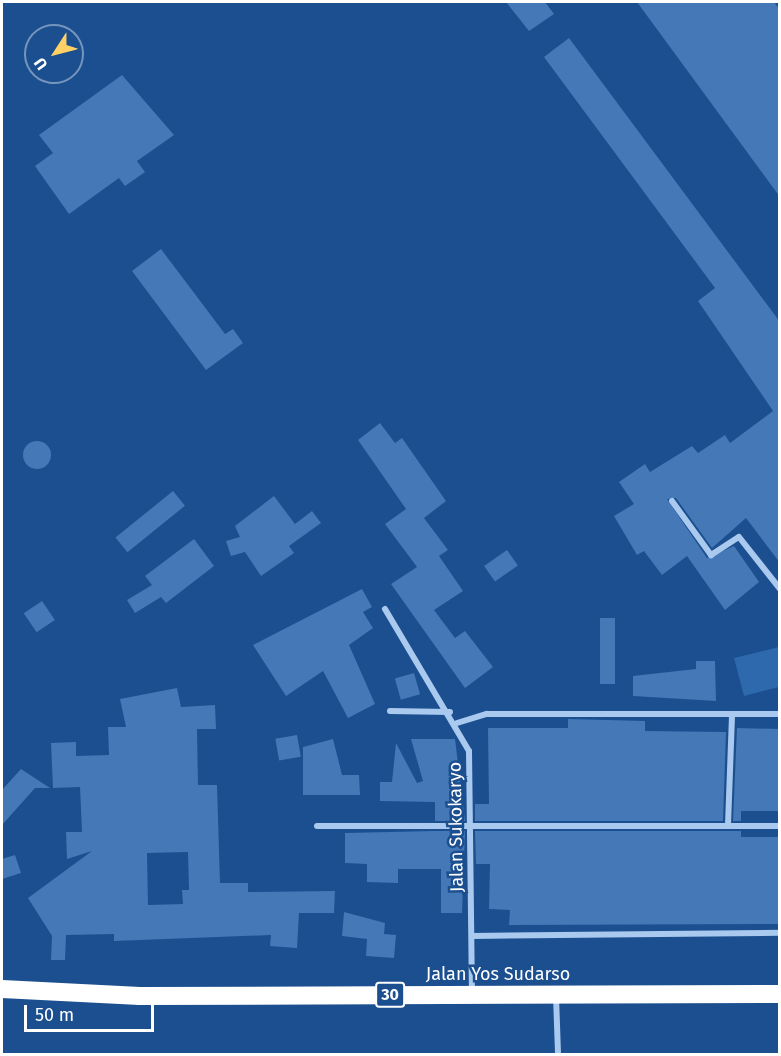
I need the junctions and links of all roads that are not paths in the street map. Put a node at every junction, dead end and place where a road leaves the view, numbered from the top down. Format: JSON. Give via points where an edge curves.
{"nodes":[{"id":1,"x":672,"y":501,"type":"dead end"},
{"id":2,"x":780,"y":589,"type":"edge"},
{"id":3,"x":385,"y":609,"type":"dead end"},
{"id":4,"x":390,"y":711,"type":"dead end"},
{"id":5,"x":450,"y":712,"type":"junction"},
{"id":6,"x":732,"y":714,"type":"junction"},
{"id":7,"x":780,"y":714,"type":"edge"},
{"id":8,"x":457,"y":723,"type":"junction"},
{"id":9,"x":472,"y":825,"type":"junction"},
{"id":10,"x":728,"y":825,"type":"junction"},
{"id":11,"x":317,"y":826,"type":"dead end"},
{"id":12,"x":780,"y":826,"type":"edge"},
{"id":13,"x":780,"y":933,"type":"edge"},
{"id":14,"x":472,"y":936,"type":"junction"},
{"id":15,"x":2,"y":989,"type":"edge"},
{"id":16,"x":780,"y":994,"type":"edge"},
{"id":17,"x":472,"y":995,"type":"junction"},
{"id":18,"x":556,"y":995,"type":"junction"},
{"id":19,"x":558,"y":1054,"type":"edge"}],
"edges":[{"from":1,"to":2,"type":"street","via":[[711,555],[739,537]]},
{"from":3,"to":5,"type":"street","name":"Jalan Sukokaryo"},
{"from":4,"to":5,"type":"street"},
{"from":5,"to":8,"type":"street","name":"Jalan Sukokaryo"},
{"from":6,"to":7,"type":"street"},
{"from":6,"to":8,"type":"street","via":[[487,714]]},
{"from":6,"to":10,"type":"street"},
{"from":8,"to":9,"type":"street","name":"Jalan Sukokaryo","via":[[469,751]]},
{"from":9,"to":10,"type":"street"},
{"from":9,"to":11,"type":"street"},
{"from":9,"to":14,"type":"street","name":"Jalan Sukokaryo"},
{"from":10,"to":12,"type":"street"},
{"from":13,"to":14,"type":"street"},
{"from":14,"to":17,"type":"street","name":"Jalan Sukokaryo"},
{"from":15,"to":17,"type":"highway","name":"Jalan Yos Sudarso","number":"30","via":[[140,996]]},
{"from":16,"to":18,"type":"highway","name":"Jalan Yos Sudarso","number":"30"},
{"from":17,"to":18,"type":"highway","name":"Jalan Yos Sudarso","number":"30"},
{"from":18,"to":19,"type":"street"}]}
